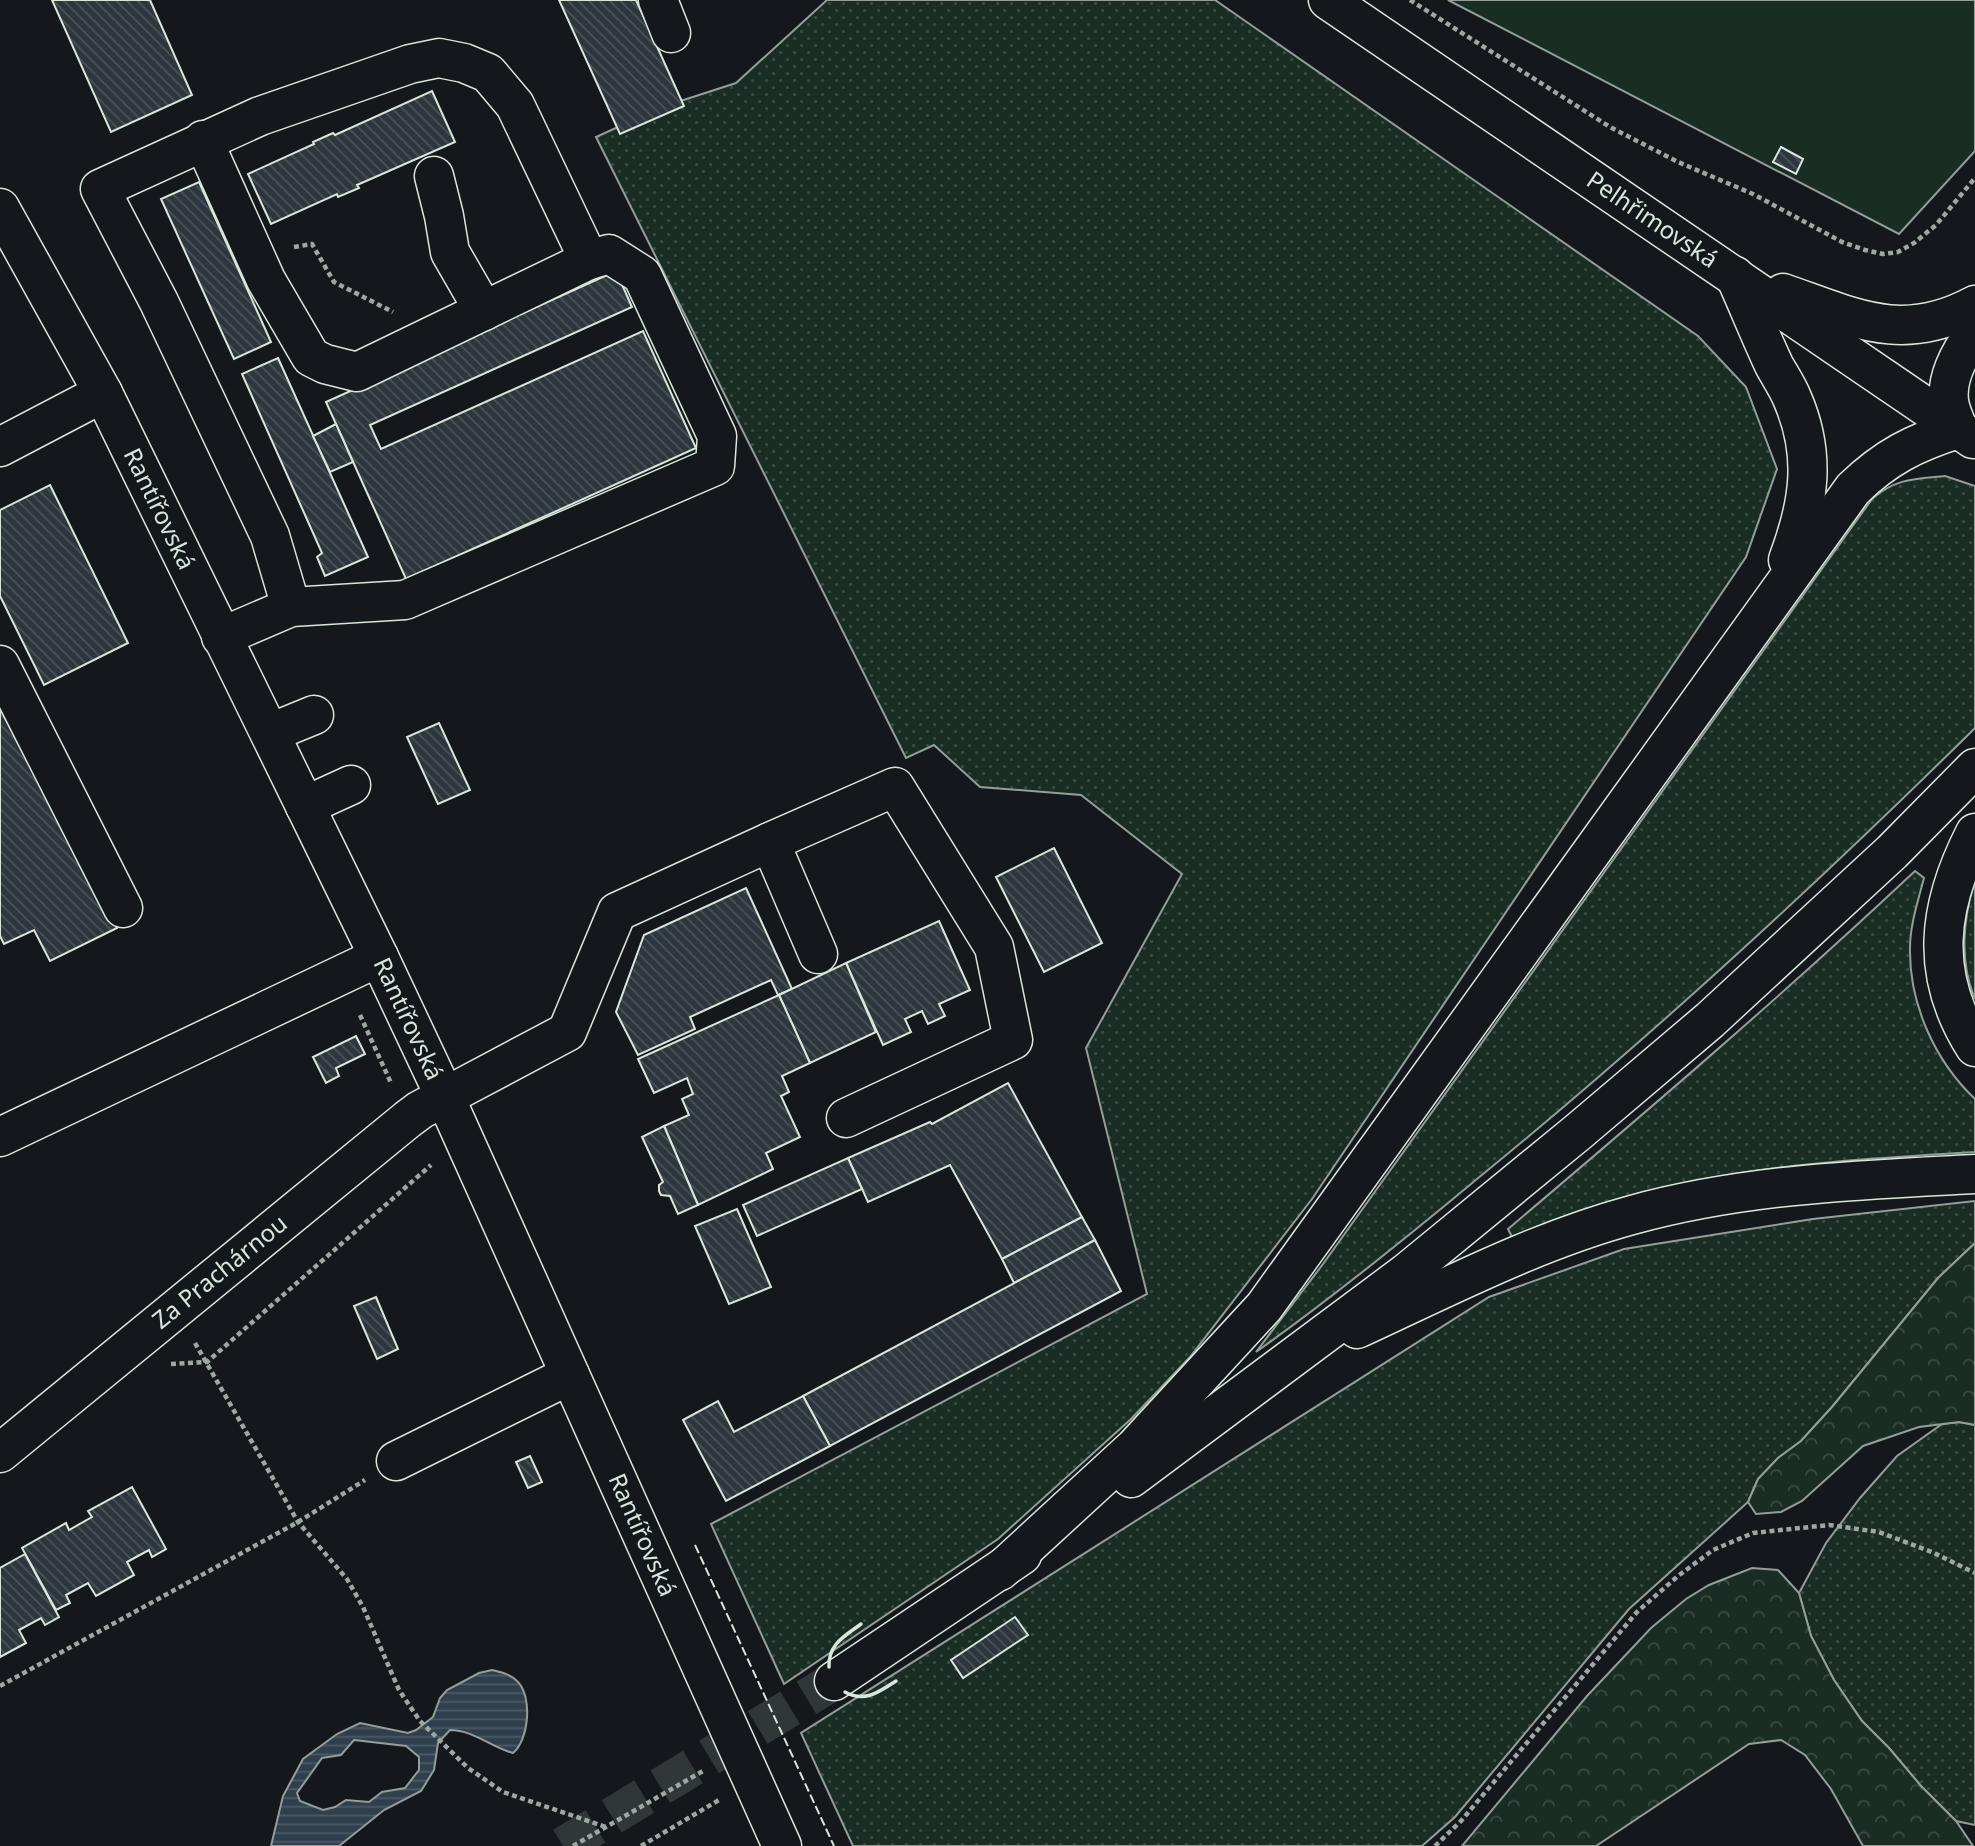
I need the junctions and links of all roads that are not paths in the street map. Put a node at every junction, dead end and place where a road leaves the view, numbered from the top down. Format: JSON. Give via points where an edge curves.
{"nodes":[{"id":1,"x":1328,"y":0,"type":"edge"},
{"id":2,"x":203,"y":140,"type":"junction"},
{"id":3,"x":434,"y":176,"type":"dead end"},
{"id":4,"x":0,"y":208,"type":"edge"},
{"id":5,"x":589,"y":260,"type":"junction"},
{"id":6,"x":1735,"y":276,"type":"junction"},
{"id":7,"x":1975,"y":305,"type":"edge"},
{"id":8,"x":484,"y":311,"type":"junction"},
{"id":9,"x":1975,"y":332,"type":"edge"},
{"id":10,"x":103,"y":393,"type":"junction"},
{"id":11,"x":1966,"y":435,"type":"edge"},
{"id":12,"x":0,"y":447,"type":"edge"},
{"id":13,"x":1773,"y":600,"type":"junction"},
{"id":14,"x":291,"y":607,"type":"junction"},
{"id":15,"x":221,"y":637,"type":"junction"},
{"id":16,"x":0,"y":665,"type":"edge"},
{"id":17,"x":314,"y":715,"type":"dead end"},
{"id":18,"x":270,"y":733,"type":"junction"},
{"id":19,"x":1975,"y":768,"type":"edge"},
{"id":20,"x":351,"y":785,"type":"dead end"},
{"id":21,"x":305,"y":806,"type":"junction"},
{"id":22,"x":1975,"y":833,"type":"edge"},
{"id":23,"x":770,"y":842,"type":"junction"},
{"id":24,"x":123,"y":908,"type":"dead end"},
{"id":25,"x":818,"y":954,"type":"dead end"},
{"id":26,"x":379,"y":957,"type":"junction"},
{"id":27,"x":1975,"y":1047,"type":"edge"},
{"id":28,"x":445,"y":1097,"type":"junction"},
{"id":29,"x":846,"y":1118,"type":"dead end"},
{"id":30,"x":0,"y":1137,"type":"edge"},
{"id":31,"x":1975,"y":1174,"type":"edge"},
{"id":32,"x":1288,"y":1361,"type":"junction"},
{"id":33,"x":570,"y":1375,"type":"junction"},
{"id":34,"x":0,"y":1453,"type":"edge"},
{"id":35,"x":396,"y":1461,"type":"road end"},
{"id":36,"x":1000,"y":1571,"type":"junction"},
{"id":37,"x":834,"y":1681,"type":"tunnel mouth"},
{"id":38,"x":782,"y":1846,"type":"edge"}],
"edges":[{"from":1,"to":6,"type":"main road","name":"Pelhřimovská"},
{"from":2,"to":5,"type":"main road","via":[[410,64],[439,58],[464,63],[488,73],[514,105]]},
{"from":2,"to":8,"type":"main road","via":[[266,280],[311,357],[357,372]]},
{"from":2,"to":14,"type":"main road","via":[[100,189],[270,536]]},
{"from":3,"to":8,"type":"main road","via":[[450,252]]},
{"from":4,"to":10,"type":"main road","name":"Rantířovská"},
{"from":5,"to":8,"type":"main road"},
{"from":5,"to":14,"type":"main road","via":[[609,254],[642,275],[717,436],[715,466],[405,600]]},
{"from":6,"to":7,"type":"main road","via":[[1884,324],[1922,325]]},
{"from":6,"to":11,"type":"main road","name":"Pelhřimovská"},
{"from":6,"to":13,"type":"main road","via":[[1793,399],[1808,462],[1801,525]]},
{"from":9,"to":11,"type":"main road","via":[[1958,359],[1949,400]]},
{"from":10,"to":12,"type":"main road"},
{"from":10,"to":15,"type":"main road","name":"Rantířovská"},
{"from":11,"to":13,"type":"main road","via":[[1922,441],[1874,469],[1841,505]]},
{"from":13,"to":36,"type":"main road","via":[[1264,1307],[1135,1447]]},
{"from":14,"to":15,"type":"main road"},
{"from":15,"to":18,"type":"main road","name":"Rantířovská"},
{"from":16,"to":24,"type":"main road"},
{"from":17,"to":18,"type":"main road"},
{"from":18,"to":21,"type":"main road","name":"Rantířovská"},
{"from":19,"to":32,"type":"main road","via":[[1892,852],[1710,1020],[1406,1273]]},
{"from":20,"to":21,"type":"main road"},
{"from":21,"to":26,"type":"main road","name":"Rantířovská"},
{"from":22,"to":27,"type":"main road","via":[[1952,884],[1942,951],[1952,1006]]},
{"from":23,"to":25,"type":"main road"},
{"from":23,"to":28,"type":"main road","name":"Za Prachárnou","via":[[617,912],[567,1032]]},
{"from":23,"to":29,"type":"main road","name":"Za Prachárnou","via":[[895,787],[994,947],[1013,1040]]},
{"from":26,"to":28,"type":"main road","name":"Rantířovská"},
{"from":26,"to":30,"type":"main road"},
{"from":28,"to":33,"type":"main road","name":"Rantířovská"},
{"from":28,"to":34,"type":"main road","name":"Za Prachárnou","via":[[408,1119]]},
{"from":31,"to":32,"type":"main road","via":[[1794,1184],[1632,1215],[1522,1255]]},
{"from":32,"to":36,"type":"main road"},
{"from":33,"to":35,"type":"main road"},
{"from":33,"to":38,"type":"main road","name":"Rantířovská"},
{"from":36,"to":37,"type":"main road"}]}
